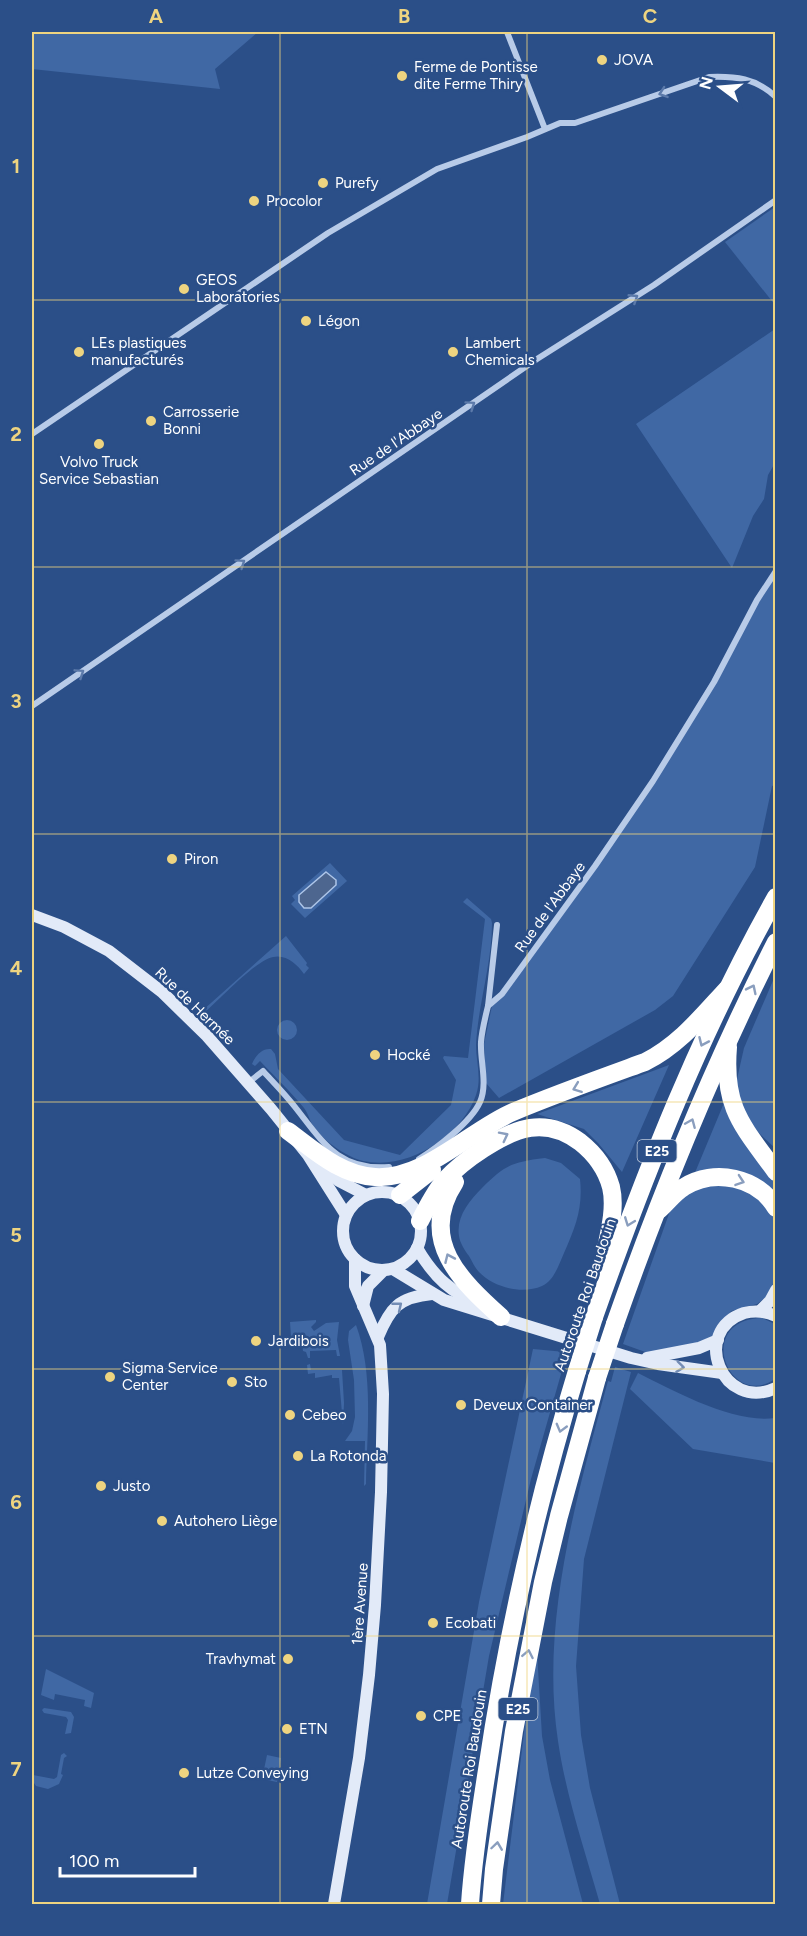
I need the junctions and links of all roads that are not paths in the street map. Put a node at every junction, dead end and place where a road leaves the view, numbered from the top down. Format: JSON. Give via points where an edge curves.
{"nodes":[{"id":1,"x":507,"y":32,"type":"edge"},
{"id":2,"x":776,"y":97,"type":"edge"},
{"id":3,"x":545,"y":129,"type":"junction"},
{"id":4,"x":776,"y":200,"type":"edge"},
{"id":5,"x":32,"y":434,"type":"edge"},
{"id":6,"x":776,"y":571,"type":"edge"},
{"id":7,"x":32,"y":706,"type":"edge"},
{"id":8,"x":776,"y":897,"type":"edge"},
{"id":9,"x":32,"y":915,"type":"edge"},
{"id":10,"x":497,"y":925,"type":"dead end"},
{"id":11,"x":776,"y":942,"type":"edge"},
{"id":12,"x":727,"y":989,"type":"junction"},
{"id":13,"x":488,"y":1006,"type":"junction"},
{"id":14,"x":729,"y":1037,"type":"junction"},
{"id":15,"x":248,"y":1083,"type":"junction"},
{"id":16,"x":288,"y":1131,"type":"junction"},
{"id":17,"x":475,"y":1134,"type":"junction"},
{"id":18,"x":477,"y":1153,"type":"junction"},
{"id":19,"x":768,"y":1153,"type":"edge"},
{"id":20,"x":308,"y":1155,"type":"junction"},
{"id":21,"x":408,"y":1163,"type":"dead end"},
{"id":22,"x":393,"y":1167,"type":"dead end"},
{"id":23,"x":776,"y":1172,"type":"edge"},
{"id":24,"x":366,"y":1195,"type":"junction"},
{"id":25,"x":400,"y":1195,"type":"junction"},
{"id":26,"x":776,"y":1208,"type":"edge"},
{"id":27,"x":346,"y":1215,"type":"junction"},
{"id":28,"x":654,"y":1216,"type":"junction"},
{"id":29,"x":420,"y":1221,"type":"junction"},
{"id":30,"x":417,"y":1248,"type":"junction"},
{"id":31,"x":355,"y":1259,"type":"junction"},
{"id":32,"x":388,"y":1269,"type":"junction"},
{"id":33,"x":776,"y":1290,"type":"edge"},
{"id":34,"x":432,"y":1294,"type":"junction"},
{"id":35,"x":363,"y":1306,"type":"junction"},
{"id":36,"x":760,"y":1311,"type":"junction"},
{"id":37,"x":776,"y":1316,"type":"edge"},
{"id":38,"x":501,"y":1317,"type":"junction"},
{"id":39,"x":594,"y":1317,"type":"junction"},
{"id":40,"x":378,"y":1337,"type":"junction"},
{"id":41,"x":718,"y":1340,"type":"junction"},
{"id":42,"x":638,"y":1359,"type":"junction"},
{"id":43,"x":722,"y":1373,"type":"junction"},
{"id":44,"x":776,"y":1388,"type":"edge"},
{"id":45,"x":334,"y":1905,"type":"edge"},
{"id":46,"x":470,"y":1905,"type":"edge"},
{"id":47,"x":490,"y":1905,"type":"edge"}],
"edges":[{"from":1,"to":3,"type":"street"},
{"from":2,"to":3,"type":"street","one_way":true,"via":[[751,80],[709,77],[575,123]]},
{"from":3,"to":5,"type":"street","via":[[437,169],[338,227]]},
{"from":7,"to":4,"type":"street","name":"Rue de l'Abbaye","one_way":true},
{"from":6,"to":13,"type":"street","name":"Rue de l'Abbaye","via":[[653,781],[502,994]]},
{"from":8,"to":12,"type":"highway","name":"Autoroute Roi Baudouin","number":"E25"},
{"from":9,"to":15,"type":"street","name":"Rue de Hermée","via":[[87,939],[136,971],[207,1036]]},
{"from":10,"to":13,"type":"street","name":"Rue de l'Abbaye"},
{"from":14,"to":11,"type":"highway","number":"E25","one_way":true},
{"from":12,"to":17,"type":"highway","one_way":true,"via":[[661,1054],[511,1113]]},
{"from":12,"to":39,"type":"highway","name":"Autoroute Roi Baudouin","number":"E25","one_way":true,"via":[[674,1108]]},
{"from":13,"to":21,"type":"street","name":"Rue de l'Abbaye","via":[[481,1043],[480,1102],[439,1146]]},
{"from":14,"to":19,"type":"highway","via":[[730,1098],[739,1120]]},
{"from":28,"to":14,"type":"highway","number":"E25","one_way":true},
{"from":15,"to":16,"type":"street","name":"Rue de Hermée"},
{"from":15,"to":22,"type":"street","via":[[263,1071],[331,1150],[354,1164]]},
{"from":16,"to":17,"type":"highway","via":[[329,1161],[354,1174],[375,1177],[406,1174]]},
{"from":16,"to":20,"type":"street","name":"Rue de Hermée"},
{"from":17,"to":25,"type":"highway"},
{"from":18,"to":29,"type":"highway","via":[[443,1183]]},
{"from":38,"to":18,"type":"highway","one_way":true,"via":[[462,1280],[442,1239],[445,1200]]},
{"from":18,"to":39,"type":"highway","one_way":true,"via":[[516,1131],[540,1127],[574,1138],[599,1162],[612,1202]]},
{"from":19,"to":23,"type":"highway"},
{"from":20,"to":24,"type":"street","name":"Rue de Hermée","via":[[339,1181]]},
{"from":20,"to":27,"type":"street","name":"Rue de Hermée"},
{"from":24,"to":25,"type":"street","name":"Rue de Hermée","via":[[383,1191]]},
{"from":24,"to":27,"type":"street"},
{"from":25,"to":29,"type":"street","via":[[413,1206]]},
{"from":28,"to":26,"type":"highway","one_way":true,"via":[[684,1187],[719,1177],[731,1177],[757,1187]]},
{"from":27,"to":31,"type":"street","via":[[344,1240]]},
{"from":47,"to":28,"type":"highway","number":"E25","one_way":true,"bridge":true,"via":[[528,1652],[559,1516],[597,1378]]},
{"from":29,"to":30,"type":"street"},
{"from":30,"to":32,"type":"street","via":[[403,1264]]},
{"from":30,"to":38,"type":"street","via":[[446,1285]]},
{"from":31,"to":32,"type":"street","via":[[373,1269]]},
{"from":31,"to":35,"type":"street","name":"1ère Avenue","via":[[356,1286]]},
{"from":32,"to":34,"type":"street"},
{"from":32,"to":35,"type":"street","via":[[368,1286]]},
{"from":33,"to":36,"type":"street"},
{"from":34,"to":38,"type":"street"},
{"from":40,"to":34,"type":"street","one_way":true,"via":[[396,1305],[414,1296]]},
{"from":35,"to":40,"type":"street","name":"1ère Avenue"},
{"from":36,"to":37,"type":"street"},
{"from":36,"to":41,"type":"street","via":[[730,1321]]},
{"from":38,"to":42,"type":"street"},
{"from":39,"to":46,"type":"highway","name":"Autoroute Roi Baudouin","number":"E25","one_way":true,"bridge":true,"via":[[539,1508],[501,1683]]},
{"from":40,"to":45,"type":"street","name":"1ère Avenue","via":[[382,1437],[374,1617],[359,1758]]},
{"from":41,"to":42,"type":"street","via":[[677,1354]]},
{"from":41,"to":43,"type":"street","via":[[717,1362]]},
{"from":42,"to":43,"type":"street","one_way":true},
{"from":43,"to":44,"type":"street","via":[[732,1385],[746,1391]]}]}
